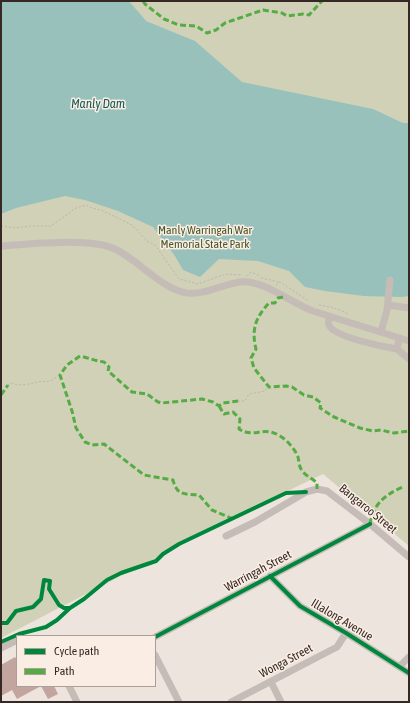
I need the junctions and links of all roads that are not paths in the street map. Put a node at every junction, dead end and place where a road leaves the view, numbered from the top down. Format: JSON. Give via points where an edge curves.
{"nodes":[{"id":1,"x":1,"y":246,"type":"edge"},
{"id":2,"x":390,"y":280,"type":"dead end"},
{"id":3,"x":388,"y":305,"type":"junction"},
{"id":4,"x":409,"y":308,"type":"edge"},
{"id":5,"x":329,"y":316,"type":"junction"},
{"id":6,"x":381,"y":332,"type":"junction"},
{"id":7,"x":399,"y":338,"type":"junction"},
{"id":8,"x":409,"y":341,"type":"edge"},
{"id":9,"x":398,"y":349,"type":"junction"},
{"id":10,"x":409,"y":358,"type":"edge"},
{"id":11,"x":370,"y":524,"type":"junction"},
{"id":12,"x":226,"y":536,"type":"dead end"},
{"id":13,"x":409,"y":557,"type":"edge"},
{"id":14,"x":270,"y":576,"type":"junction"},
{"id":15,"x":346,"y":633,"type":"junction"},
{"id":16,"x":156,"y":636,"type":"edge"},
{"id":17,"x":16,"y":640,"type":"edge"},
{"id":18,"x":1,"y":648,"type":"edge"},
{"id":19,"x":156,"y":657,"type":"edge"},
{"id":20,"x":409,"y":657,"type":"edge"},
{"id":21,"x":400,"y":666,"type":"junction"},
{"id":22,"x":409,"y":673,"type":"edge"},
{"id":23,"x":271,"y":682,"type":"junction"},
{"id":24,"x":69,"y":687,"type":"edge"},
{"id":25,"x":77,"y":702,"type":"edge"},
{"id":26,"x":179,"y":702,"type":"edge"},
{"id":27,"x":231,"y":702,"type":"edge"},
{"id":28,"x":281,"y":702,"type":"edge"}],
"edges":[{"from":1,"to":5,"type":"street","via":[[91,243],[124,253],[171,287],[187,293],[242,281],[270,289],[300,307]]},
{"from":2,"to":3,"type":"street"},
{"from":3,"to":4,"type":"street"},
{"from":3,"to":6,"type":"street"},
{"from":5,"to":6,"type":"street"},
{"from":5,"to":9,"type":"street","via":[[328,324],[336,332],[363,342]]},
{"from":6,"to":7,"type":"street"},
{"from":7,"to":8,"type":"street"},
{"from":7,"to":9,"type":"street"},
{"from":9,"to":10,"type":"street"},
{"from":11,"to":12,"type":"street","name":"Bangaroo Street","via":[[327,490],[317,489],[306,492]]},
{"from":11,"to":13,"type":"street","name":"Bangaroo Street"},
{"from":11,"to":14,"type":"street","name":"Warringah Street"},
{"from":14,"to":15,"type":"street","name":"Illalong Avenue","via":[[300,606]]},
{"from":14,"to":16,"type":"street","name":"Warringah Street"},
{"from":15,"to":21,"type":"street","name":"Illalong Avenue"},
{"from":15,"to":23,"type":"street","name":"Wonga Street","via":[[337,647]]},
{"from":17,"to":18,"type":"street"},
{"from":19,"to":26,"type":"street"},
{"from":20,"to":21,"type":"street"},
{"from":21,"to":22,"type":"street","name":"Illalong Avenue"},
{"from":23,"to":27,"type":"street","name":"Wonga Street"},
{"from":23,"to":28,"type":"street"},
{"from":24,"to":25,"type":"street"}]}
